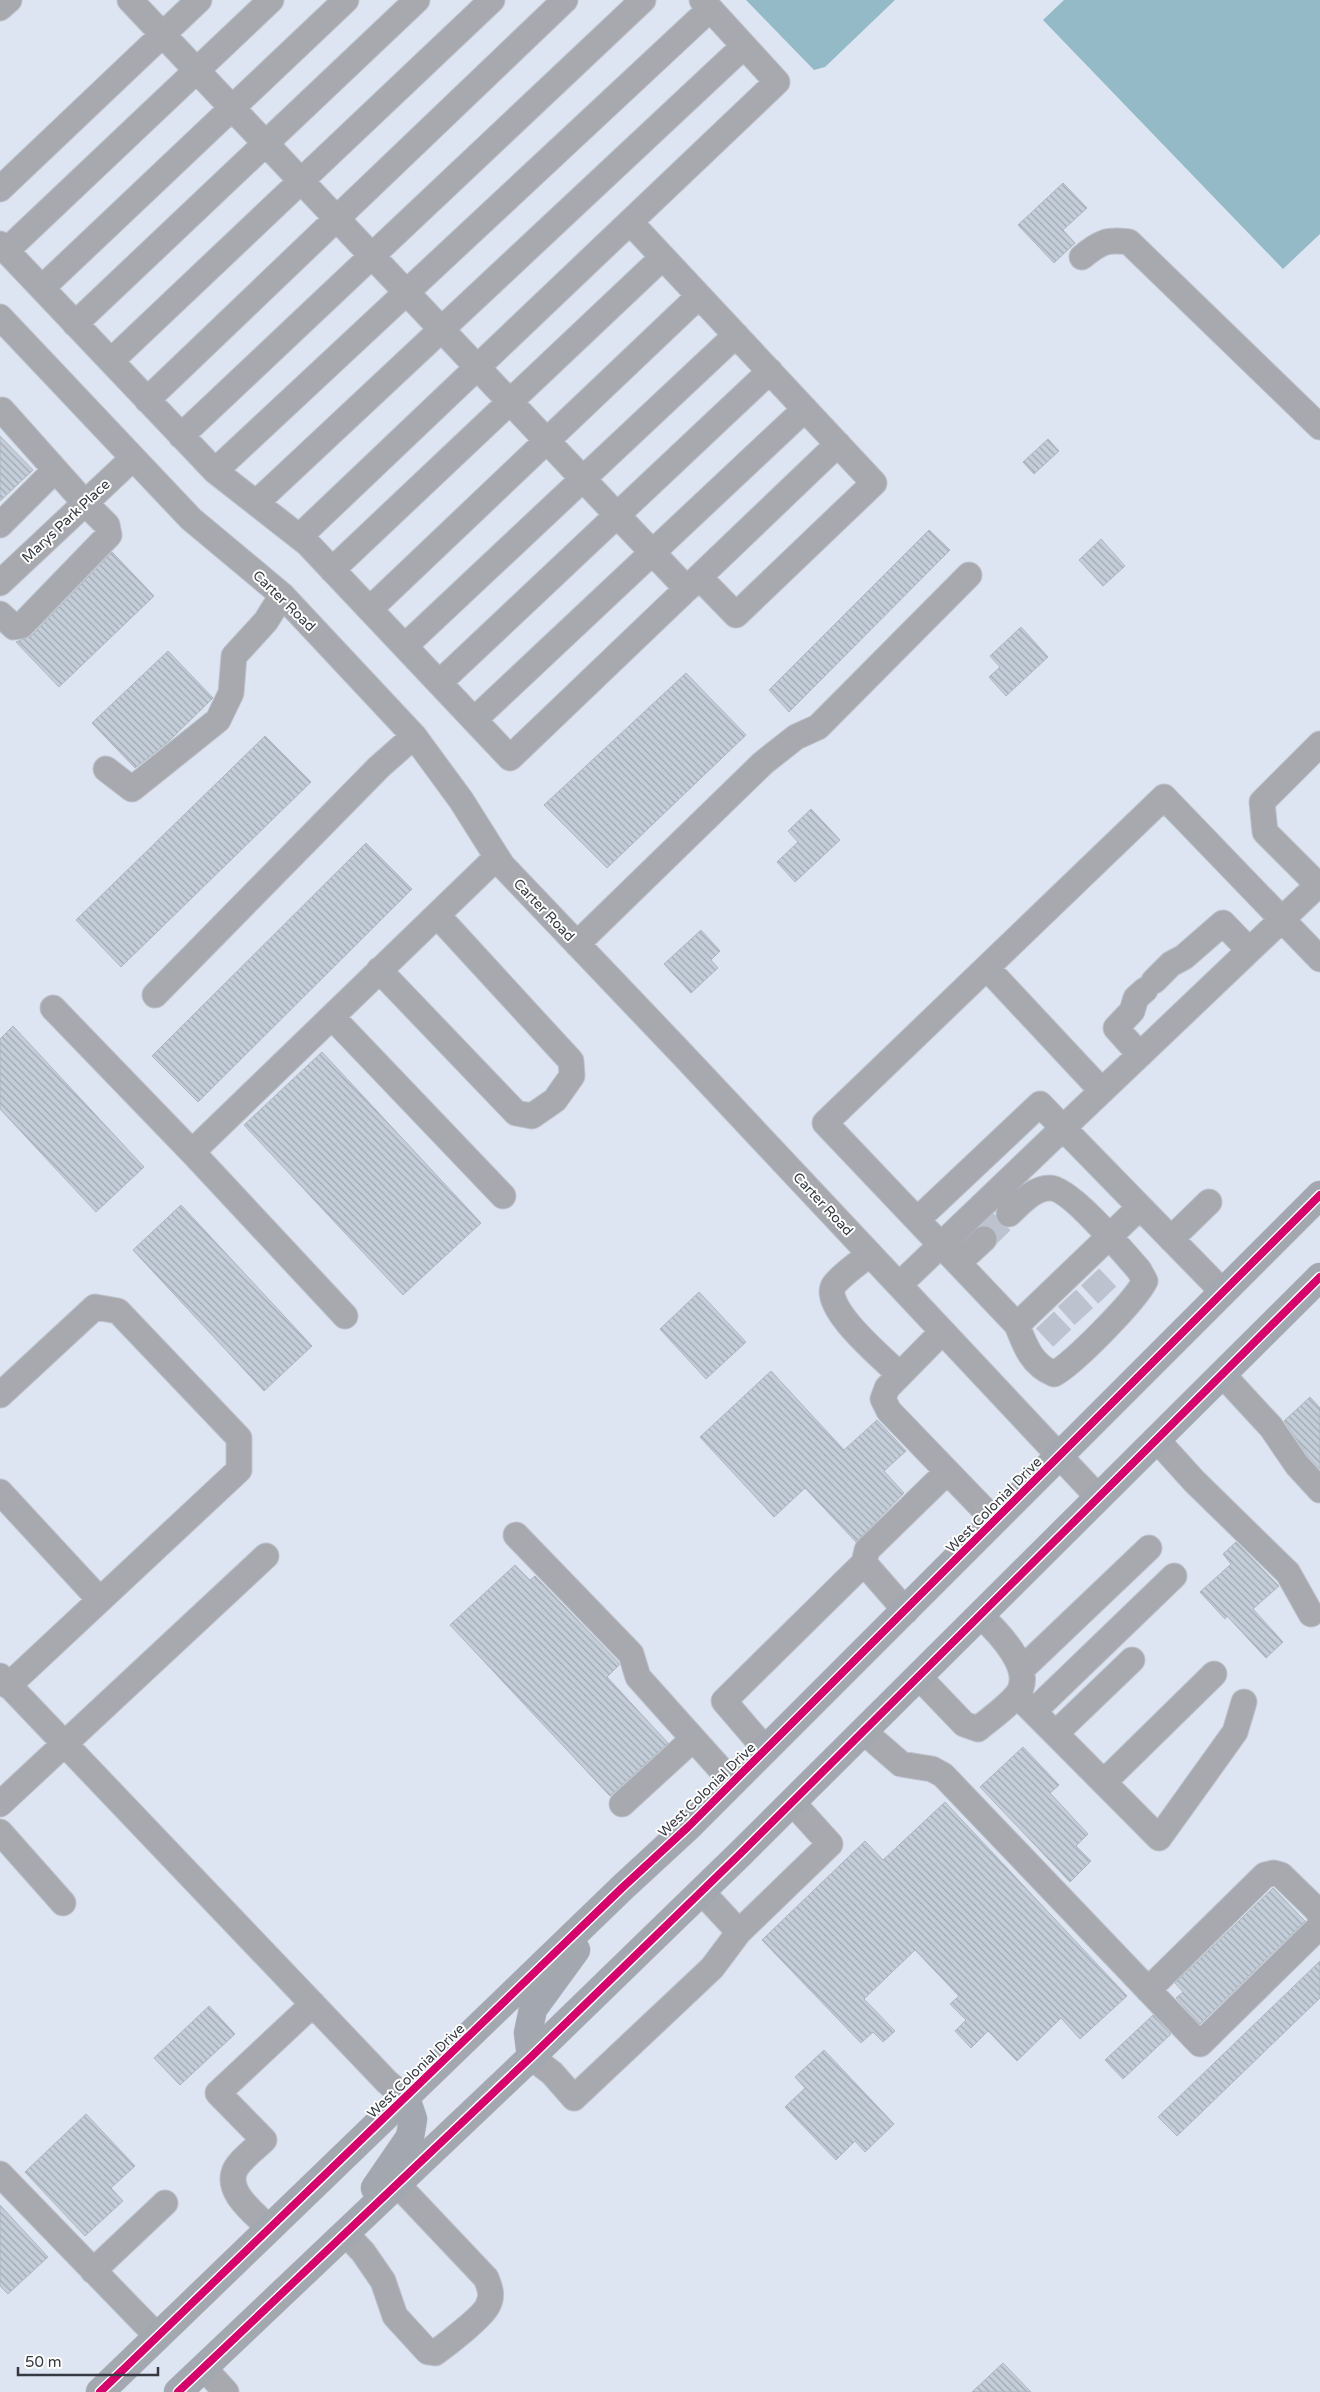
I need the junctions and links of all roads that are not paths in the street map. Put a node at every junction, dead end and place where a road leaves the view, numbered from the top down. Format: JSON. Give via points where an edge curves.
{"nodes":[{"id":1,"x":9,"y":0,"type":"edge"},
{"id":2,"x":130,"y":0,"type":"edge"},
{"id":3,"x":199,"y":0,"type":"edge"},
{"id":4,"x":271,"y":0,"type":"edge"},
{"id":5,"x":346,"y":0,"type":"edge"},
{"id":6,"x":416,"y":0,"type":"edge"},
{"id":7,"x":492,"y":0,"type":"edge"},
{"id":8,"x":565,"y":0,"type":"edge"},
{"id":9,"x":643,"y":0,"type":"edge"},
{"id":10,"x":706,"y":5,"type":"edge"},
{"id":11,"x":0,"y":8,"type":"edge"},
{"id":12,"x":162,"y":35,"type":"junction"},
{"id":13,"x":744,"y":46,"type":"junction"},
{"id":14,"x":196,"y":70,"type":"junction"},
{"id":15,"x":232,"y":108,"type":"junction"},
{"id":16,"x":265,"y":143,"type":"junction"},
{"id":17,"x":301,"y":180,"type":"junction"},
{"id":18,"x":0,"y":189,"type":"edge"},
{"id":19,"x":336,"y":218,"type":"junction"},
{"id":20,"x":630,"y":222,"type":"junction"},
{"id":21,"x":3,"y":247,"type":"edge"},
{"id":22,"x":372,"y":255,"type":"junction"},
{"id":23,"x":663,"y":257,"type":"junction"},
{"id":24,"x":1082,"y":257,"type":"dead end"},
{"id":25,"x":42,"y":288,"type":"junction"},
{"id":26,"x":407,"y":293,"type":"junction"},
{"id":27,"x":699,"y":296,"type":"junction"},
{"id":28,"x":0,"y":317,"type":"edge"},
{"id":29,"x":75,"y":324,"type":"junction"},
{"id":30,"x":442,"y":330,"type":"junction"},
{"id":31,"x":736,"y":335,"type":"junction"},
{"id":32,"x":111,"y":361,"type":"junction"},
{"id":33,"x":477,"y":367,"type":"junction"},
{"id":34,"x":770,"y":371,"type":"junction"},
{"id":35,"x":147,"y":400,"type":"junction"},
{"id":36,"x":510,"y":402,"type":"junction"},
{"id":37,"x":805,"y":409,"type":"junction"},
{"id":38,"x":0,"y":412,"type":"edge"},
{"id":39,"x":1320,"y":427,"type":"edge"},
{"id":40,"x":181,"y":436,"type":"junction"},
{"id":41,"x":547,"y":441,"type":"junction"},
{"id":42,"x":838,"y":444,"type":"junction"},
{"id":43,"x":132,"y":459,"type":"junction"},
{"id":44,"x":55,"y":470,"type":"junction"},
{"id":45,"x":215,"y":472,"type":"junction"},
{"id":46,"x":584,"y":479,"type":"junction"},
{"id":47,"x":85,"y":503,"type":"junction"},
{"id":48,"x":256,"y":503,"type":"junction"},
{"id":49,"x":617,"y":515,"type":"junction"},
{"id":50,"x":0,"y":524,"type":"edge"},
{"id":51,"x":299,"y":537,"type":"junction"},
{"id":52,"x":36,"y":549,"type":"junction"},
{"id":53,"x":652,"y":552,"type":"junction"},
{"id":54,"x":332,"y":570,"type":"junction"},
{"id":55,"x":969,"y":575,"type":"dead end"},
{"id":56,"x":66,"y":579,"type":"junction"},
{"id":57,"x":0,"y":583,"type":"edge"},
{"id":58,"x":693,"y":583,"type":"junction"},
{"id":59,"x":282,"y":595,"type":"junction"},
{"id":60,"x":370,"y":609,"type":"junction"},
{"id":61,"x":0,"y":614,"type":"edge"},
{"id":62,"x":405,"y":646,"type":"junction"},
{"id":63,"x":439,"y":683,"type":"junction"},
{"id":64,"x":474,"y":720,"type":"junction"},
{"id":65,"x":414,"y":736,"type":"junction"},
{"id":66,"x":1320,"y":744,"type":"edge"},
{"id":67,"x":106,"y":769,"type":"dead end"},
{"id":68,"x":497,"y":857,"type":"junction"},
{"id":69,"x":1319,"y":886,"type":"edge"},
{"id":70,"x":437,"y":915,"type":"junction"},
{"id":71,"x":1282,"y":919,"type":"junction"},
{"id":72,"x":578,"y":944,"type":"junction"},
{"id":73,"x":1250,"y":950,"type":"junction"},
{"id":74,"x":1184,"y":957,"type":"junction"},
{"id":75,"x":1320,"y":959,"type":"edge"},
{"id":76,"x":987,"y":968,"type":"junction"},
{"id":77,"x":379,"y":970,"type":"junction"},
{"id":78,"x":155,"y":995,"type":"dead end"},
{"id":79,"x":53,"y":1008,"type":"dead end"},
{"id":80,"x":1132,"y":1011,"type":"junction"},
{"id":81,"x":332,"y":1017,"type":"junction"},
{"id":82,"x":1140,"y":1055,"type":"junction"},
{"id":83,"x":1102,"y":1091,"type":"junction"},
{"id":84,"x":1064,"y":1128,"type":"junction"},
{"id":85,"x":192,"y":1152,"type":"junction"},
{"id":86,"x":1320,"y":1195,"type":"edge"},
{"id":87,"x":503,"y":1196,"type":"dead end"},
{"id":88,"x":1209,"y":1202,"type":"dead end"},
{"id":89,"x":1140,"y":1208,"type":"junction"},
{"id":90,"x":1009,"y":1214,"type":"tunnel mouth"},
{"id":91,"x":917,"y":1220,"type":"junction"},
{"id":92,"x":1109,"y":1237,"type":"junction"},
{"id":93,"x":984,"y":1239,"type":"tunnel mouth"},
{"id":94,"x":1171,"y":1239,"type":"junction"},
{"id":95,"x":941,"y":1245,"type":"junction"},
{"id":96,"x":870,"y":1254,"type":"junction"},
{"id":97,"x":958,"y":1263,"type":"junction"},
{"id":98,"x":1320,"y":1277,"type":"edge"},
{"id":99,"x":899,"y":1285,"type":"junction"},
{"id":100,"x":1223,"y":1292,"type":"junction"},
{"id":101,"x":345,"y":1316,"type":"dead end"},
{"id":102,"x":1032,"y":1318,"type":"junction"},
{"id":103,"x":942,"y":1332,"type":"junction"},
{"id":104,"x":1222,"y":1374,"type":"junction"},
{"id":105,"x":900,"y":1375,"type":"junction"},
{"id":106,"x":0,"y":1394,"type":"edge"},
{"id":107,"x":1156,"y":1439,"type":"junction"},
{"id":108,"x":1060,"y":1457,"type":"junction"},
{"id":109,"x":947,"y":1472,"type":"junction"},
{"id":110,"x":1320,"y":1490,"type":"edge"},
{"id":111,"x":0,"y":1492,"type":"edge"},
{"id":112,"x":1098,"y":1497,"type":"junction"},
{"id":113,"x":994,"y":1521,"type":"junction"},
{"id":114,"x":516,"y":1535,"type":"dead end"},
{"id":115,"x":1149,"y":1548,"type":"dead end"},
{"id":116,"x":266,"y":1556,"type":"dead end"},
{"id":117,"x":864,"y":1563,"type":"junction"},
{"id":118,"x":1174,"y":1576,"type":"dead end"},
{"id":119,"x":100,"y":1600,"type":"junction"},
{"id":120,"x":906,"y":1611,"type":"junction"},
{"id":121,"x":1311,"y":1614,"type":"dead end"},
{"id":122,"x":980,"y":1615,"type":"junction"},
{"id":123,"x":1132,"y":1660,"type":"dead end"},
{"id":124,"x":1021,"y":1670,"type":"junction"},
{"id":125,"x":1214,"y":1674,"type":"dead end"},
{"id":126,"x":918,"y":1676,"type":"junction"},
{"id":127,"x":4,"y":1681,"type":"edge"},
{"id":128,"x":1244,"y":1702,"type":"dead end"},
{"id":129,"x":1026,"y":1703,"type":"junction"},
{"id":130,"x":863,"y":1731,"type":"junction"},
{"id":131,"x":1056,"y":1733,"type":"junction"},
{"id":132,"x":693,"y":1739,"type":"junction"},
{"id":133,"x":64,"y":1744,"type":"junction"},
{"id":134,"x":766,"y":1750,"type":"junction"},
{"id":135,"x":1105,"y":1781,"type":"junction"},
{"id":136,"x":733,"y":1783,"type":"junction"},
{"id":137,"x":792,"y":1802,"type":"junction"},
{"id":138,"x":0,"y":1804,"type":"edge"},
{"id":139,"x":622,"y":1804,"type":"dead end"},
{"id":140,"x":0,"y":1832,"type":"edge"},
{"id":141,"x":623,"y":1887,"type":"junction"},
{"id":142,"x":701,"y":1891,"type":"junction"},
{"id":143,"x":63,"y":1903,"type":"dead end"},
{"id":144,"x":1320,"y":1916,"type":"edge"},
{"id":145,"x":1320,"y":1926,"type":"edge"},
{"id":146,"x":739,"y":1932,"type":"junction"},
{"id":147,"x":1148,"y":1990,"type":"junction"},
{"id":148,"x":313,"y":2004,"type":"junction"},
{"id":149,"x":531,"y":2057,"type":"junction"},
{"id":150,"x":406,"y":2098,"type":"junction"},
{"id":151,"x":0,"y":2174,"type":"edge"},
{"id":152,"x":397,"y":2184,"type":"junction"},
{"id":153,"x":165,"y":2203,"type":"dead end"},
{"id":154,"x":270,"y":2229,"type":"junction"},
{"id":155,"x":345,"y":2233,"type":"junction"},
{"id":156,"x":93,"y":2271,"type":"junction"},
{"id":157,"x":158,"y":2337,"type":"junction"},
{"id":158,"x":204,"y":2368,"type":"junction"},
{"id":159,"x":100,"y":2392,"type":"edge"},
{"id":160,"x":178,"y":2392,"type":"edge"},
{"id":161,"x":226,"y":2392,"type":"edge"}],
"edges":[{"from":1,"to":11,"type":"street"},
{"from":2,"to":12,"type":"street"},
{"from":3,"to":12,"type":"street"},
{"from":4,"to":14,"type":"street"},
{"from":5,"to":15,"type":"street"},
{"from":6,"to":16,"type":"street"},
{"from":7,"to":17,"type":"street"},
{"from":8,"to":19,"type":"street"},
{"from":9,"to":22,"type":"street"},
{"from":10,"to":13,"type":"street"},
{"from":10,"to":26,"type":"street"},
{"from":12,"to":14,"type":"street"},
{"from":12,"to":18,"type":"street"},
{"from":13,"to":20,"type":"street","via":[[777,82]]},
{"from":13,"to":30,"type":"street"},
{"from":14,"to":15,"type":"street"},
{"from":14,"to":21,"type":"street"},
{"from":15,"to":16,"type":"street"},
{"from":15,"to":25,"type":"street"},
{"from":16,"to":17,"type":"street"},
{"from":16,"to":29,"type":"street"},
{"from":17,"to":19,"type":"street"},
{"from":17,"to":32,"type":"street"},
{"from":19,"to":22,"type":"street"},
{"from":19,"to":35,"type":"street"},
{"from":20,"to":23,"type":"street"},
{"from":20,"to":33,"type":"street"},
{"from":21,"to":25,"type":"street"},
{"from":22,"to":26,"type":"street"},
{"from":22,"to":40,"type":"street"},
{"from":23,"to":27,"type":"street"},
{"from":23,"to":36,"type":"street"},
{"from":24,"to":39,"type":"street","via":[[1111,240],[1129,242]]},
{"from":25,"to":29,"type":"street"},
{"from":26,"to":30,"type":"street"},
{"from":26,"to":45,"type":"street"},
{"from":27,"to":31,"type":"street"},
{"from":27,"to":41,"type":"street"},
{"from":28,"to":43,"type":"street","name":"Carter Road"},
{"from":29,"to":32,"type":"street"},
{"from":30,"to":33,"type":"street"},
{"from":30,"to":48,"type":"street"},
{"from":31,"to":34,"type":"street"},
{"from":31,"to":46,"type":"street"},
{"from":32,"to":35,"type":"street"},
{"from":33,"to":36,"type":"street"},
{"from":33,"to":51,"type":"street"},
{"from":34,"to":37,"type":"street"},
{"from":34,"to":49,"type":"street"},
{"from":35,"to":40,"type":"street"},
{"from":36,"to":41,"type":"street"},
{"from":36,"to":54,"type":"street"},
{"from":37,"to":42,"type":"street"},
{"from":37,"to":53,"type":"street"},
{"from":38,"to":44,"type":"street","via":[[2,410]]},
{"from":40,"to":45,"type":"street"},
{"from":41,"to":46,"type":"street"},
{"from":41,"to":60,"type":"street"},
{"from":42,"to":58,"type":"street"},
{"from":42,"to":58,"type":"street","via":[[874,483],[736,615]]},
{"from":43,"to":47,"type":"street","name":"Marys Park Place"},
{"from":43,"to":59,"type":"street","name":"Carter Road","via":[[191,519]]},
{"from":44,"to":47,"type":"street"},
{"from":44,"to":50,"type":"street"},
{"from":45,"to":48,"type":"street"},
{"from":46,"to":49,"type":"street"},
{"from":46,"to":62,"type":"street"},
{"from":47,"to":52,"type":"street","name":"Marys Park Place"},
{"from":47,"to":56,"type":"street","via":[[108,525],[108,535]]},
{"from":48,"to":51,"type":"street"},
{"from":49,"to":53,"type":"street"},
{"from":49,"to":63,"type":"street"},
{"from":51,"to":54,"type":"street"},
{"from":52,"to":56,"type":"street"},
{"from":52,"to":57,"type":"street","name":"Marys Park Place"},
{"from":53,"to":58,"type":"street"},
{"from":53,"to":64,"type":"street"},
{"from":54,"to":60,"type":"street"},
{"from":55,"to":72,"type":"street","via":[[818,727],[796,737],[763,762]]},
{"from":56,"to":61,"type":"street","via":[[21,626],[14,627]]},
{"from":58,"to":64,"type":"street","via":[[510,758]]},
{"from":59,"to":65,"type":"street","name":"Carter Road"},
{"from":59,"to":67,"type":"street","via":[[266,621],[234,656],[232,693],[218,720],[132,790]]},
{"from":60,"to":62,"type":"street"},
{"from":62,"to":63,"type":"street"},
{"from":63,"to":64,"type":"street"},
{"from":65,"to":68,"type":"street","name":"Carter Road","via":[[461,800]]},
{"from":65,"to":78,"type":"street","via":[[379,767]]},
{"from":66,"to":69,"type":"street","via":[[1262,802],[1265,832]]},
{"from":68,"to":70,"type":"street"},
{"from":68,"to":72,"type":"street","name":"Carter Road"},
{"from":69,"to":71,"type":"street"},
{"from":70,"to":77,"type":"street"},
{"from":70,"to":77,"type":"street","via":[[571,1061],[572,1076],[555,1100],[532,1116],[516,1113]]},
{"from":71,"to":73,"type":"street"},
{"from":71,"to":75,"type":"street"},
{"from":71,"to":76,"type":"street","via":[[1164,797]]},
{"from":72,"to":96,"type":"street","name":"Carter Road"},
{"from":73,"to":74,"type":"street","via":[[1222,924]]},
{"from":73,"to":82,"type":"street"},
{"from":74,"to":80,"type":"street","via":[[1171,964],[1136,998]]},
{"from":74,"to":80,"type":"street","via":[[1183,973],[1146,1009]]},
{"from":76,"to":83,"type":"street"},
{"from":76,"to":91,"type":"street","via":[[825,1123]]},
{"from":77,"to":81,"type":"street"},
{"from":79,"to":85,"type":"street"},
{"from":80,"to":82,"type":"street","via":[[1116,1028]]},
{"from":81,"to":85,"type":"street"},
{"from":81,"to":87,"type":"street"},
{"from":82,"to":83,"type":"street"},
{"from":83,"to":84,"type":"street"},
{"from":84,"to":89,"type":"street"},
{"from":84,"to":91,"type":"street","via":[[1040,1104]]},
{"from":84,"to":95,"type":"street"},
{"from":85,"to":101,"type":"street"},
{"from":86,"to":100,"type":"highway","name":"West Colonial Drive"},
{"from":88,"to":94,"type":"street"},
{"from":89,"to":92,"type":"street"},
{"from":89,"to":94,"type":"street"},
{"from":90,"to":92,"type":"street","via":[[1038,1190],[1060,1190]]},
{"from":91,"to":95,"type":"street"},
{"from":92,"to":102,"type":"street","via":[[1084,1272]]},
{"from":92,"to":102,"type":"street","via":[[1139,1270],[1145,1282],[1140,1293],[1116,1304],[1071,1348],[1065,1368],[1054,1374],[1045,1370],[1026,1348]]},
{"from":93,"to":97,"type":"street"},
{"from":94,"to":100,"type":"street"},
{"from":95,"to":97,"type":"street"},
{"from":95,"to":99,"type":"street"},
{"from":96,"to":99,"type":"street","name":"Carter Road"},
{"from":96,"to":105,"type":"street","via":[[834,1285],[832,1296],[836,1309]]},
{"from":97,"to":102,"type":"street"},
{"from":98,"to":104,"type":"highway"},
{"from":99,"to":103,"type":"street","name":"Carter Road"},
{"from":100,"to":108,"type":"highway","name":"West Colonial Drive"},
{"from":103,"to":105,"type":"street"},
{"from":103,"to":108,"type":"street","name":"Carter Road"},
{"from":104,"to":107,"type":"highway"},
{"from":104,"to":110,"type":"street","via":[[1271,1427],[1297,1465]]},
{"from":105,"to":109,"type":"street","via":[[887,1388],[883,1398],[886,1405]]},
{"from":106,"to":119,"type":"street","via":[[95,1307],[118,1310],[239,1438],[239,1470]]},
{"from":107,"to":112,"type":"highway"},
{"from":107,"to":121,"type":"street","via":[[1288,1573]]},
{"from":108,"to":112,"type":"street","name":"Carter Road"},
{"from":108,"to":113,"type":"highway","name":"West Colonial Drive"},
{"from":109,"to":113,"type":"street"},
{"from":109,"to":117,"type":"street","via":[[876,1540],[867,1550]]},
{"from":111,"to":119,"type":"street"},
{"from":112,"to":122,"type":"highway"},
{"from":113,"to":120,"type":"highway","name":"West Colonial Drive"},
{"from":114,"to":132,"type":"street","via":[[631,1654],[638,1677]]},
{"from":115,"to":124,"type":"street"},
{"from":116,"to":133,"type":"street"},
{"from":117,"to":120,"type":"street"},
{"from":117,"to":134,"type":"street","via":[[724,1701]]},
{"from":118,"to":129,"type":"street"},
{"from":119,"to":127,"type":"street"},
{"from":120,"to":134,"type":"highway","name":"West Colonial Drive"},
{"from":122,"to":124,"type":"street","via":[[1012,1650]]},
{"from":122,"to":126,"type":"highway"},
{"from":123,"to":131,"type":"street"},
{"from":124,"to":129,"type":"street"},
{"from":125,"to":135,"type":"street"},
{"from":126,"to":129,"type":"street","via":[[964,1724],[978,1729]]},
{"from":126,"to":130,"type":"highway"},
{"from":127,"to":133,"type":"street"},
{"from":128,"to":135,"type":"street","via":[[1235,1732],[1159,1838]]},
{"from":129,"to":131,"type":"street"},
{"from":130,"to":137,"type":"highway"},
{"from":130,"to":147,"type":"street","via":[[901,1764],[932,1769],[943,1775]]},
{"from":131,"to":135,"type":"street"},
{"from":132,"to":136,"type":"street"},
{"from":132,"to":139,"type":"street"},
{"from":133,"to":138,"type":"street"},
{"from":133,"to":148,"type":"street"},
{"from":134,"to":136,"type":"highway","name":"West Colonial Drive"},
{"from":136,"to":141,"type":"highway","name":"West Colonial Drive"},
{"from":137,"to":142,"type":"highway"},
{"from":137,"to":146,"type":"street","via":[[830,1844]]},
{"from":140,"to":143,"type":"street"},
{"from":141,"to":149,"type":"highway","via":[[533,2009],[528,2033]]},
{"from":141,"to":150,"type":"highway","name":"West Colonial Drive"},
{"from":142,"to":146,"type":"street"},
{"from":142,"to":149,"type":"highway"},
{"from":144,"to":147,"type":"street","via":[[1280,1875],[1265,1875]]},
{"from":145,"to":147,"type":"street","via":[[1200,2044]]},
{"from":146,"to":149,"type":"street","via":[[712,1968],[574,2098],[552,2073]]},
{"from":148,"to":150,"type":"street"},
{"from":148,"to":154,"type":"street","via":[[218,2093],[264,2140],[236,2167],[232,2178],[234,2191]]},
{"from":149,"to":152,"type":"highway"},
{"from":150,"to":154,"type":"highway","name":"West Colonial Drive"},
{"from":150,"to":155,"type":"highway","via":[[413,2119],[410,2137]]},
{"from":151,"to":156,"type":"street"},
{"from":152,"to":155,"type":"highway"},
{"from":152,"to":155,"type":"street","via":[[486,2278],[491,2291],[488,2306],[447,2344],[435,2353],[428,2352],[395,2316],[384,2281]]},
{"from":153,"to":156,"type":"street"},
{"from":154,"to":157,"type":"highway","name":"West Colonial Drive"},
{"from":155,"to":158,"type":"highway"},
{"from":156,"to":157,"type":"street"},
{"from":157,"to":159,"type":"highway","name":"West Colonial Drive"},
{"from":158,"to":160,"type":"highway"},
{"from":158,"to":161,"type":"street"}]}
